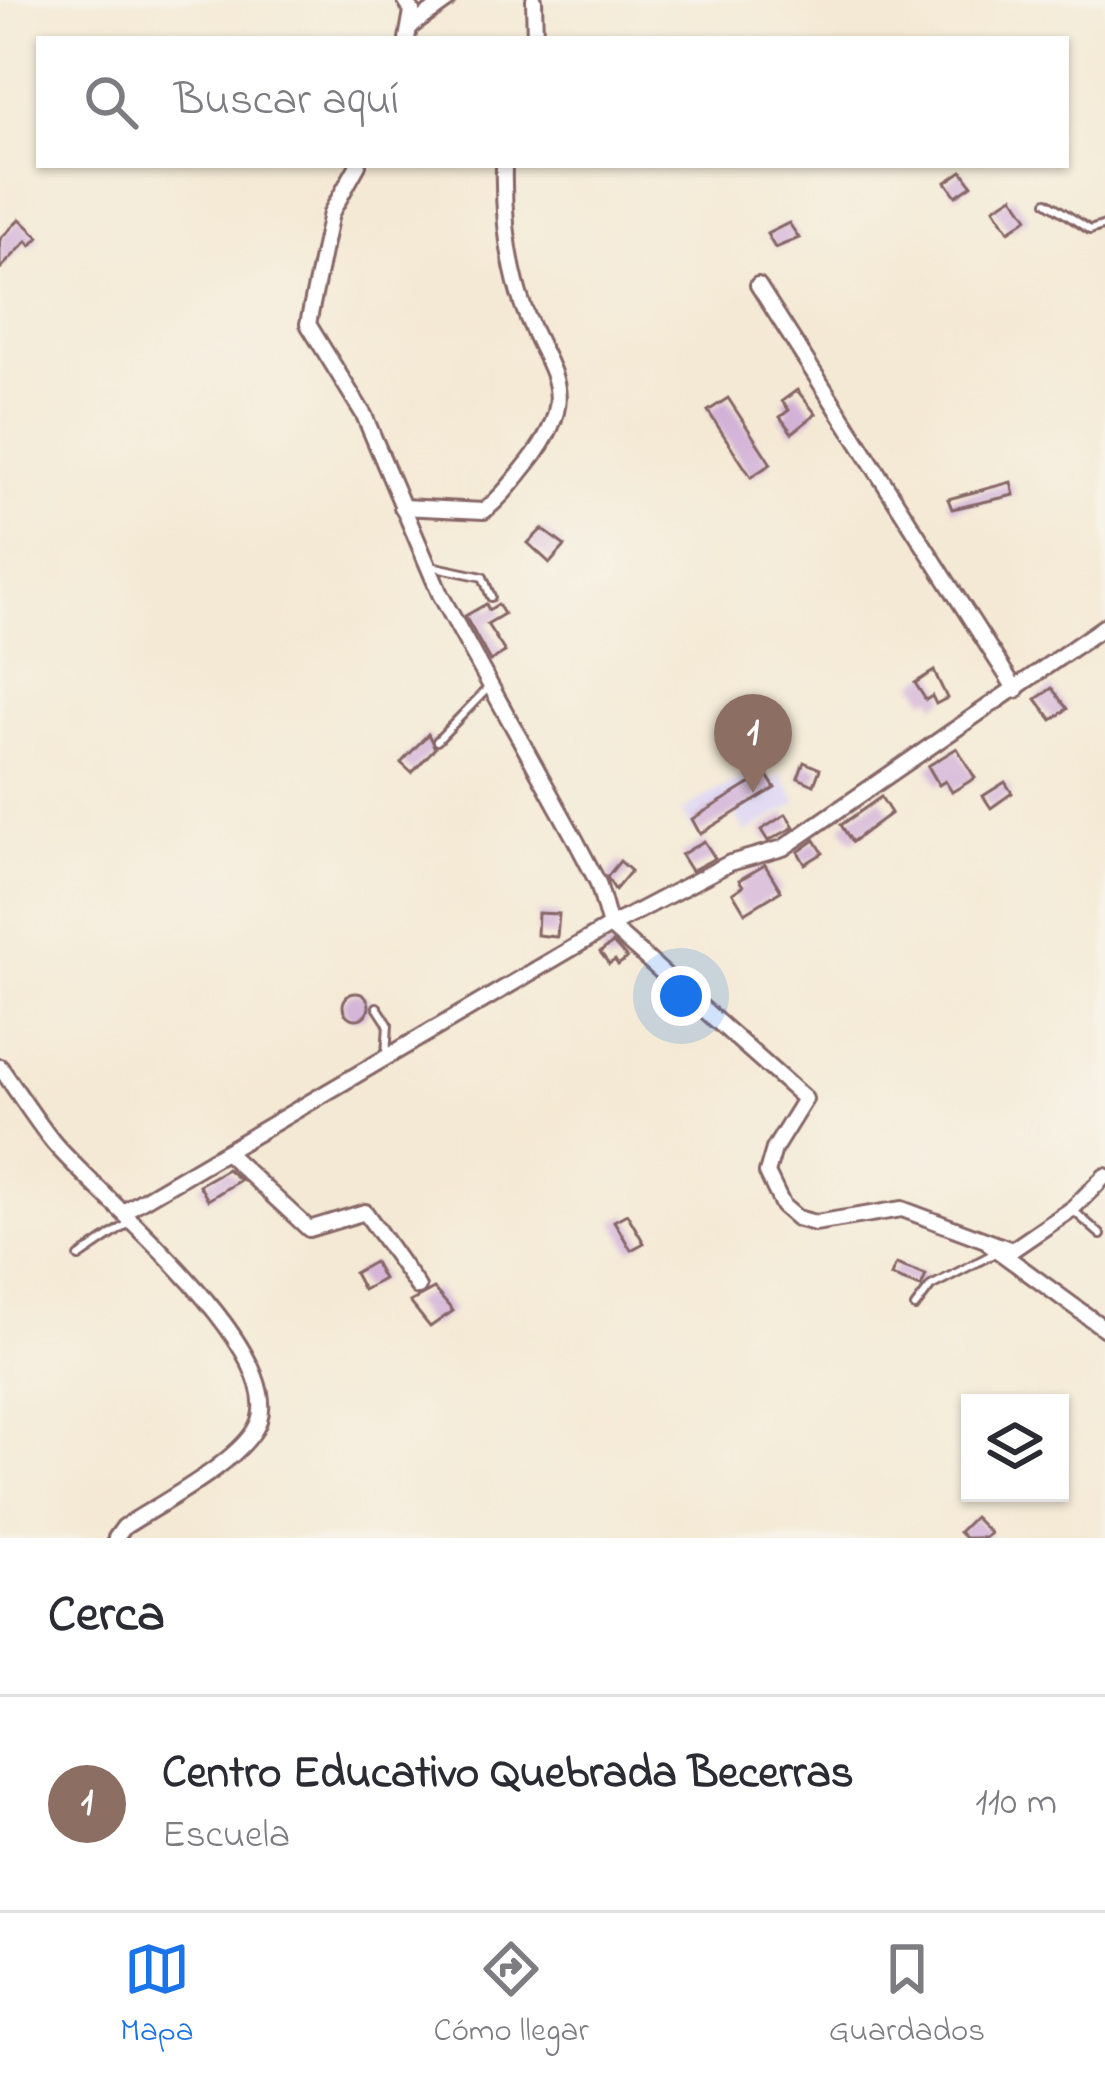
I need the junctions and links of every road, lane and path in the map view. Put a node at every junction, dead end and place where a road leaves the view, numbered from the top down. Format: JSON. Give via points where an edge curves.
{"nodes":[{"id":1,"x":405,"y":0,"type":"edge"},
{"id":2,"x":448,"y":0,"type":"edge"},
{"id":3,"x":534,"y":0,"type":"edge"},
{"id":4,"x":408,"y":33,"type":"edge"},
{"id":5,"x":535,"y":36,"type":"edge"},
{"id":6,"x":356,"y":168,"type":"edge"},
{"id":7,"x":504,"y":168,"type":"edge"},
{"id":8,"x":1047,"y":202,"type":"dead end"},
{"id":9,"x":1105,"y":225,"type":"edge"},
{"id":10,"x":758,"y":285,"type":"dead end"},
{"id":11,"x":402,"y":507,"type":"junction"},
{"id":12,"x":427,"y":565,"type":"junction"},
{"id":13,"x":491,"y":597,"type":"dead end"},
{"id":14,"x":1105,"y":626,"type":"edge"},
{"id":15,"x":490,"y":685,"type":"junction"},
{"id":16,"x":1016,"y":690,"type":"junction"},
{"id":17,"x":437,"y":741,"type":"dead end"},
{"id":18,"x":610,"y":926,"type":"junction"},
{"id":19,"x":376,"y":1007,"type":"dead end"},
{"id":20,"x":386,"y":1060,"type":"junction"},
{"id":21,"x":0,"y":1067,"type":"edge"},
{"id":22,"x":228,"y":1154,"type":"junction"},
{"id":23,"x":1105,"y":1176,"type":"edge"},
{"id":24,"x":1072,"y":1209,"type":"junction"},
{"id":25,"x":128,"y":1216,"type":"junction"},
{"id":26,"x":1100,"y":1235,"type":"dead end"},
{"id":27,"x":993,"y":1249,"type":"junction"},
{"id":28,"x":79,"y":1258,"type":"dead end"},
{"id":29,"x":418,"y":1287,"type":"dead end"},
{"id":30,"x":915,"y":1307,"type":"dead end"},
{"id":31,"x":1105,"y":1329,"type":"edge"},
{"id":32,"x":116,"y":1538,"type":"edge"}],
"edges":[{"from":1,"to":4,"type":"street","via":[[412,10]]},
{"from":2,"to":4,"type":"street"},
{"from":3,"to":5,"type":"street"},
{"from":6,"to":11,"type":"street","via":[[331,213],[308,324],[364,415]]},
{"from":7,"to":11,"type":"street","via":[[519,295],[557,381],[560,408],[547,440],[484,511]]},
{"from":8,"to":9,"type":"lane","via":[[1090,230]]},
{"from":10,"to":16,"type":"street"},
{"from":11,"to":12,"type":"street"},
{"from":12,"to":13,"type":"lane","via":[[483,578]]},
{"from":12,"to":15,"type":"street"},
{"from":14,"to":16,"type":"street"},
{"from":15,"to":17,"type":"lane"},
{"from":15,"to":18,"type":"street","via":[[598,883]]},
{"from":16,"to":18,"type":"street","via":[[783,848],[730,863]]},
{"from":18,"to":20,"type":"street"},
{"from":18,"to":27,"type":"street","via":[[806,1099],[767,1173],[783,1206],[815,1223],[902,1210]]},
{"from":19,"to":20,"type":"lane","via":[[388,1024]]},
{"from":20,"to":22,"type":"street"},
{"from":21,"to":25,"type":"street","via":[[53,1142]]},
{"from":22,"to":25,"type":"street"},
{"from":22,"to":29,"type":"street","via":[[309,1228],[369,1214]]},
{"from":23,"to":24,"type":"street"},
{"from":24,"to":26,"type":"lane"},
{"from":24,"to":27,"type":"street","via":[[1022,1246]]},
{"from":25,"to":28,"type":"lane"},
{"from":25,"to":32,"type":"street","via":[[226,1327],[254,1369],[261,1399],[248,1442]]},
{"from":27,"to":30,"type":"lane","via":[[931,1286]]},
{"from":27,"to":31,"type":"street"}]}
